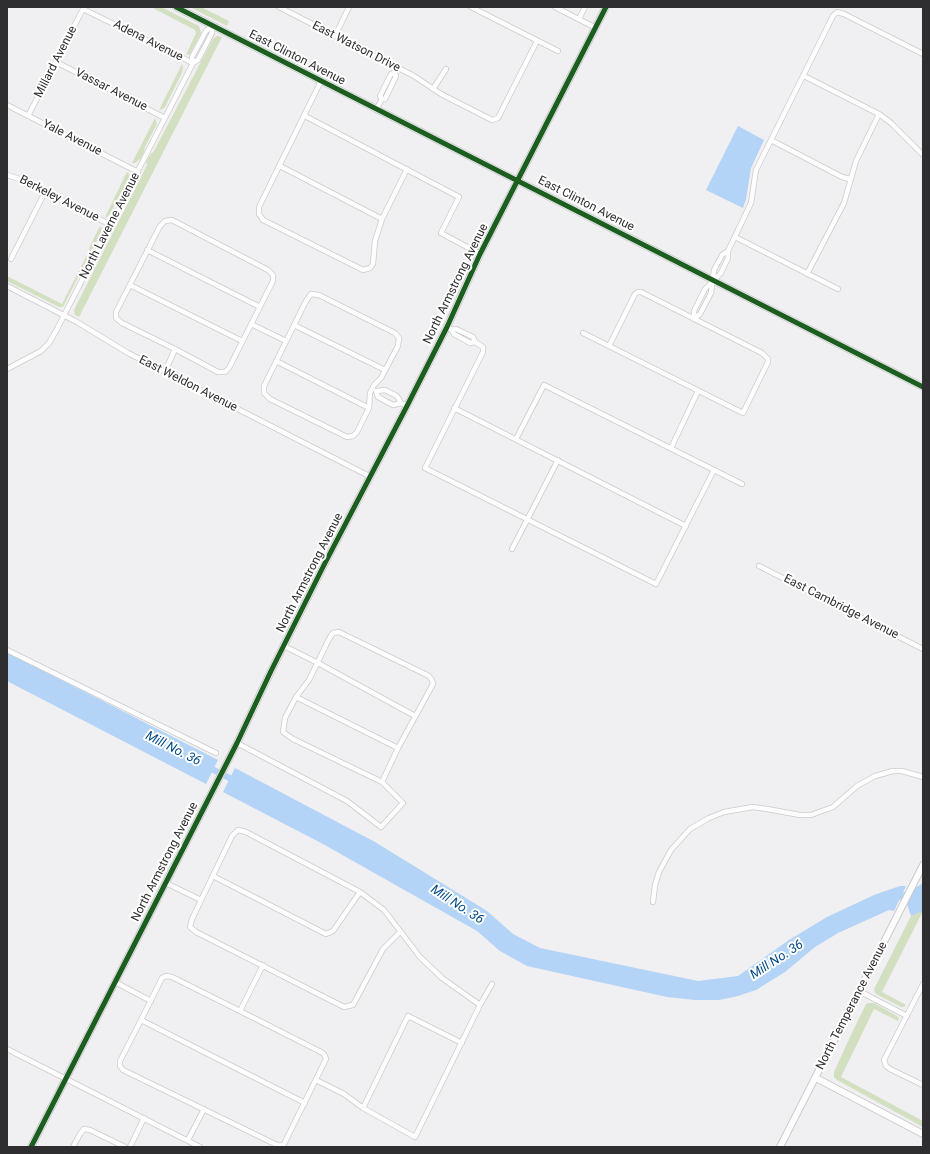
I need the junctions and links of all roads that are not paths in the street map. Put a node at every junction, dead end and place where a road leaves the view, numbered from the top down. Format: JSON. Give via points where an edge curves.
{"nodes":[{"id":1,"x":176,"y":7,"type":"edge"},
{"id":2,"x":279,"y":7,"type":"edge"},
{"id":3,"x":349,"y":7,"type":"edge"},
{"id":4,"x":471,"y":7,"type":"edge"},
{"id":5,"x":555,"y":7,"type":"edge"},
{"id":6,"x":585,"y":7,"type":"edge"},
{"id":7,"x":606,"y":7,"type":"edge"},
{"id":8,"x":83,"y":9,"type":"joint"},
{"id":9,"x":579,"y":19,"type":"junction"},
{"id":10,"x":212,"y":26,"type":"junction"},
{"id":11,"x":596,"y":28,"type":"junction"},
{"id":12,"x":335,"y":36,"type":"junction"},
{"id":13,"x":537,"y":41,"type":"junction"},
{"id":14,"x":558,"y":51,"type":"dead end"},
{"id":15,"x":923,"y":54,"type":"edge"},
{"id":16,"x":56,"y":62,"type":"junction"},
{"id":17,"x":193,"y":64,"type":"junction"},
{"id":18,"x":397,"y":68,"type":"junction"},
{"id":19,"x":446,"y":70,"type":"dead end"},
{"id":20,"x":804,"y":76,"type":"junction"},
{"id":21,"x":321,"y":81,"type":"junction"},
{"id":22,"x":433,"y":88,"type":"junction"},
{"id":23,"x":7,"y":105,"type":"edge"},
{"id":24,"x":376,"y":110,"type":"junction"},
{"id":25,"x":879,"y":114,"type":"junction"},
{"id":26,"x":28,"y":116,"type":"junction"},
{"id":27,"x":305,"y":116,"type":"junction"},
{"id":28,"x":165,"y":118,"type":"junction"},
{"id":29,"x":771,"y":140,"type":"junction"},
{"id":30,"x":923,"y":155,"type":"edge"},
{"id":31,"x":280,"y":166,"type":"junction"},
{"id":32,"x":407,"y":169,"type":"junction"},
{"id":33,"x":138,"y":172,"type":"junction"},
{"id":34,"x":7,"y":175,"type":"edge"},
{"id":35,"x":850,"y":179,"type":"junction"},
{"id":36,"x":518,"y":181,"type":"junction"},
{"id":37,"x":45,"y":192,"type":"junction"},
{"id":38,"x":382,"y":219,"type":"junction"},
{"id":39,"x":111,"y":225,"type":"junction"},
{"id":40,"x":735,"y":237,"type":"junction"},
{"id":41,"x":147,"y":250,"type":"junction"},
{"id":42,"x":480,"y":254,"type":"junction"},
{"id":43,"x":11,"y":259,"type":"dead end"},
{"id":44,"x":808,"y":274,"type":"junction"},
{"id":45,"x":714,"y":280,"type":"junction"},
{"id":46,"x":130,"y":285,"type":"junction"},
{"id":47,"x":7,"y":286,"type":"edge"},
{"id":48,"x":838,"y":289,"type":"dead end"},
{"id":49,"x":260,"y":306,"type":"junction"},
{"id":50,"x":65,"y":316,"type":"junction"},
{"id":51,"x":694,"y":319,"type":"junction"},
{"id":52,"x":251,"y":324,"type":"junction"},
{"id":53,"x":294,"y":325,"type":"junction"},
{"id":54,"x":449,"y":328,"type":"junction"},
{"id":55,"x":583,"y":333,"type":"dead end"},
{"id":56,"x":242,"y":341,"type":"junction"},
{"id":57,"x":286,"y":341,"type":"junction"},
{"id":58,"x":609,"y":346,"type":"junction"},
{"id":59,"x":175,"y":350,"type":"junction"},
{"id":60,"x":276,"y":361,"type":"junction"},
{"id":61,"x":7,"y":369,"type":"edge"},
{"id":62,"x":385,"y":370,"type":"junction"},
{"id":63,"x":164,"y":372,"type":"junction"},
{"id":64,"x":923,"y":387,"type":"edge"},
{"id":65,"x":374,"y":390,"type":"junction"},
{"id":66,"x":698,"y":391,"type":"junction"},
{"id":67,"x":388,"y":392,"type":"junction"},
{"id":68,"x":384,"y":399,"type":"junction"},
{"id":69,"x":404,"y":405,"type":"junction"},
{"id":70,"x":369,"y":408,"type":"junction"},
{"id":71,"x":454,"y":408,"type":"junction"},
{"id":72,"x":516,"y":439,"type":"junction"},
{"id":73,"x":671,"y":448,"type":"junction"},
{"id":74,"x":558,"y":460,"type":"junction"},
{"id":75,"x":714,"y":470,"type":"junction"},
{"id":76,"x":371,"y":477,"type":"junction"},
{"id":77,"x":742,"y":484,"type":"dead end"},
{"id":78,"x":528,"y":519,"type":"junction"},
{"id":79,"x":686,"y":526,"type":"junction"},
{"id":80,"x":512,"y":549,"type":"dead end"},
{"id":81,"x":759,"y":566,"type":"dead end"},
{"id":82,"x":284,"y":646,"type":"junction"},
{"id":83,"x":923,"y":649,"type":"edge"},
{"id":84,"x":7,"y":650,"type":"edge"},
{"id":85,"x":318,"y":663,"type":"junction"},
{"id":86,"x":296,"y":697,"type":"junction"},
{"id":87,"x":416,"y":716,"type":"junction"},
{"id":88,"x":237,"y":743,"type":"junction"},
{"id":89,"x":398,"y":748,"type":"junction"},
{"id":90,"x":216,"y":753,"type":"dead end"},
{"id":91,"x":923,"y":777,"type":"edge"},
{"id":92,"x":382,"y":782,"type":"junction"},
{"id":93,"x":923,"y":865,"type":"edge"},
{"id":94,"x":213,"y":876,"type":"junction"},
{"id":95,"x":166,"y":883,"type":"junction"},
{"id":96,"x":360,"y":892,"type":"junction"},
{"id":97,"x":201,"y":900,"type":"junction"},
{"id":98,"x":653,"y":902,"type":"dead end"},
{"id":99,"x":400,"y":932,"type":"junction"},
{"id":100,"x":263,"y":965,"type":"junction"},
{"id":101,"x":115,"y":982,"type":"junction"},
{"id":102,"x":492,"y":984,"type":"dead end"},
{"id":103,"x":923,"y":984,"type":"edge"},
{"id":104,"x":859,"y":991,"type":"junction"},
{"id":105,"x":151,"y":1001,"type":"junction"},
{"id":106,"x":480,"y":1005,"type":"junction"},
{"id":107,"x":240,"y":1011,"type":"junction"},
{"id":108,"x":907,"y":1016,"type":"junction"},
{"id":109,"x":141,"y":1020,"type":"junction"},
{"id":110,"x":462,"y":1043,"type":"junction"},
{"id":111,"x":7,"y":1049,"type":"edge"},
{"id":112,"x":816,"y":1078,"type":"junction"},
{"id":113,"x":66,"y":1079,"type":"junction"},
{"id":114,"x":316,"y":1080,"type":"junction"},
{"id":115,"x":923,"y":1085,"type":"edge"},
{"id":116,"x":304,"y":1103,"type":"junction"},
{"id":117,"x":363,"y":1108,"type":"junction"},
{"id":118,"x":204,"y":1109,"type":"junction"},
{"id":119,"x":144,"y":1118,"type":"junction"},
{"id":120,"x":923,"y":1134,"type":"edge"},
{"id":121,"x":188,"y":1140,"type":"junction"},
{"id":122,"x":31,"y":1147,"type":"edge"},
{"id":123,"x":73,"y":1147,"type":"edge"},
{"id":124,"x":125,"y":1147,"type":"edge"},
{"id":125,"x":130,"y":1147,"type":"edge"},
{"id":126,"x":200,"y":1147,"type":"edge"},
{"id":127,"x":780,"y":1147,"type":"edge"}],
"edges":[{"from":1,"to":10,"type":"street","name":"East Clinton Avenue"},
{"from":2,"to":12,"type":"street","name":"East Watson Drive"},
{"from":3,"to":12,"type":"street"},
{"from":4,"to":13,"type":"street"},
{"from":5,"to":9,"type":"street"},
{"from":6,"to":9,"type":"street"},
{"from":7,"to":11,"type":"street","name":"North Armstrong Avenue"},
{"from":8,"to":16,"type":"street","name":"Millard Avenue"},
{"from":8,"to":17,"type":"street","name":"Adena Avenue"},
{"from":9,"to":11,"type":"street"},
{"from":10,"to":17,"type":"street","name":"North Laverne Avenue","via":[[212,34],[198,60]]},
{"from":10,"to":21,"type":"street","name":"East Clinton Avenue"},
{"from":11,"to":36,"type":"street","name":"North Armstrong Avenue"},
{"from":12,"to":18,"type":"street","name":"East Watson Drive"},
{"from":13,"to":14,"type":"street"},
{"from":13,"to":22,"type":"street","name":"East Watson Drive","via":[[498,118],[492,120]]},
{"from":15,"to":20,"type":"street","via":[[837,12]]},
{"from":16,"to":26,"type":"street","name":"Millard Avenue"},
{"from":16,"to":28,"type":"street","name":"Vassar Avenue"},
{"from":17,"to":28,"type":"street","name":"North Laverne Avenue"},
{"from":18,"to":22,"type":"street","name":"East Watson Drive"},
{"from":18,"to":24,"type":"street","via":[[385,99],[382,99]]},
{"from":19,"to":22,"type":"street"},
{"from":20,"to":25,"type":"street"},
{"from":20,"to":29,"type":"street"},
{"from":21,"to":24,"type":"street","name":"East Clinton Avenue"},
{"from":21,"to":27,"type":"street"},
{"from":23,"to":26,"type":"street","name":"Yale Avenue"},
{"from":24,"to":36,"type":"street","name":"East Clinton Avenue"},
{"from":25,"to":30,"type":"street"},
{"from":25,"to":35,"type":"street"},
{"from":26,"to":33,"type":"street","name":"Yale Avenue"},
{"from":27,"to":31,"type":"street"},
{"from":27,"to":32,"type":"street"},
{"from":28,"to":33,"type":"street","name":"North Laverne Avenue"},
{"from":29,"to":35,"type":"street"},
{"from":29,"to":40,"type":"street","via":[[756,170],[751,203]]},
{"from":31,"to":38,"type":"street"},
{"from":31,"to":38,"type":"street","via":[[259,206],[262,220],[362,270],[370,268],[373,264],[375,240]]},
{"from":32,"to":38,"type":"street"},
{"from":32,"to":42,"type":"street","via":[[459,196],[441,233]]},
{"from":33,"to":39,"type":"street","name":"North Laverne Avenue"},
{"from":34,"to":37,"type":"street","name":"Berkeley Avenue"},
{"from":35,"to":44,"type":"street","via":[[844,203]]},
{"from":36,"to":42,"type":"street","name":"North Armstrong Avenue"},
{"from":36,"to":45,"type":"street","name":"East Clinton Avenue"},
{"from":37,"to":39,"type":"street","name":"Berkeley Avenue"},
{"from":37,"to":43,"type":"street"},
{"from":39,"to":50,"type":"street","name":"North Laverne Avenue"},
{"from":40,"to":44,"type":"street"},
{"from":40,"to":45,"type":"street","via":[[714,270]]},
{"from":41,"to":46,"type":"street"},
{"from":41,"to":49,"type":"street"},
{"from":41,"to":49,"type":"street","via":[[160,226],[165,221],[172,220],[268,270],[273,275],[273,281]]},
{"from":42,"to":54,"type":"street","name":"North Armstrong Avenue"},
{"from":44,"to":48,"type":"street"},
{"from":45,"to":51,"type":"street","via":[[709,298]]},
{"from":45,"to":51,"type":"street","via":[[699,300],[694,310]]},
{"from":45,"to":64,"type":"street","name":"East Clinton Avenue"},
{"from":46,"to":56,"type":"street"},
{"from":46,"to":59,"type":"street","via":[[116,312],[116,318]]},
{"from":47,"to":50,"type":"street","name":"East Weldon Avenue"},
{"from":49,"to":52,"type":"street"},
{"from":50,"to":61,"type":"street","name":"North Laverne Avenue","via":[[49,343],[41,351]]},
{"from":50,"to":63,"type":"street","name":"East Weldon Avenue"},
{"from":51,"to":58,"type":"street","via":[[638,292]]},
{"from":51,"to":66,"type":"street","via":[[768,358],[767,366],[743,413]]},
{"from":52,"to":56,"type":"street"},
{"from":52,"to":57,"type":"street"},
{"from":53,"to":57,"type":"street"},
{"from":53,"to":62,"type":"street"},
{"from":53,"to":62,"type":"street","via":[[311,294],[319,295],[395,333],[399,338],[398,346]]},
{"from":54,"to":69,"type":"street","name":"North Armstrong Avenue"},
{"from":54,"to":71,"type":"street","via":[[473,338],[483,347],[483,352]]},
{"from":55,"to":58,"type":"street"},
{"from":56,"to":59,"type":"street","via":[[225,372],[218,372]]},
{"from":57,"to":60,"type":"street"},
{"from":58,"to":66,"type":"street"},
{"from":59,"to":63,"type":"street"},
{"from":60,"to":70,"type":"street"},
{"from":60,"to":70,"type":"street","via":[[264,386],[264,393],[270,399],[347,437],[357,432]]},
{"from":62,"to":65,"type":"street"},
{"from":63,"to":76,"type":"street","name":"East Weldon Avenue"},
{"from":65,"to":67,"type":"street"},
{"from":65,"to":68,"type":"street","via":[[378,397]]},
{"from":65,"to":70,"type":"street","via":[[370,393]]},
{"from":66,"to":73,"type":"street"},
{"from":67,"to":68,"type":"street"},
{"from":67,"to":69,"type":"street"},
{"from":68,"to":69,"type":"street","via":[[393,404]]},
{"from":69,"to":76,"type":"street","name":"North Armstrong Avenue"},
{"from":71,"to":72,"type":"street"},
{"from":71,"to":78,"type":"street","via":[[425,468]]},
{"from":72,"to":73,"type":"street","via":[[544,385]]},
{"from":72,"to":74,"type":"street"},
{"from":73,"to":75,"type":"street"},
{"from":74,"to":78,"type":"street"},
{"from":74,"to":79,"type":"street"},
{"from":75,"to":77,"type":"street"},
{"from":75,"to":79,"type":"street"},
{"from":76,"to":82,"type":"street","name":"North Armstrong Avenue"},
{"from":78,"to":79,"type":"street","via":[[656,584]]},
{"from":78,"to":80,"type":"street"},
{"from":81,"to":83,"type":"street","name":"East Cambridge Avenue"},
{"from":82,"to":85,"type":"street"},
{"from":82,"to":88,"type":"street","name":"North Armstrong Avenue"},
{"from":84,"to":90,"type":"street"},
{"from":85,"to":86,"type":"street"},
{"from":85,"to":87,"type":"street"},
{"from":85,"to":87,"type":"street","via":[[333,633],[338,632],[429,676],[432,684]]},
{"from":86,"to":89,"type":"street"},
{"from":86,"to":92,"type":"street","via":[[285,718],[283,732]]},
{"from":87,"to":89,"type":"street"},
{"from":88,"to":92,"type":"street","via":[[347,801],[380,827],[403,803]]},
{"from":88,"to":95,"type":"street","name":"North Armstrong Avenue"},
{"from":89,"to":92,"type":"street"},
{"from":91,"to":98,"type":"street","via":[[902,771],[875,776],[857,786],[833,807],[811,815],[753,807],[724,812],[709,818],[690,829],[671,850],[659,872]]},
{"from":93,"to":104,"type":"street","name":"North Temperance Avenue"},
{"from":94,"to":96,"type":"street","via":[[326,934],[333,931]]},
{"from":94,"to":96,"type":"street","via":[[232,836],[238,830]]},
{"from":94,"to":97,"type":"street"},
{"from":95,"to":97,"type":"street"},
{"from":95,"to":101,"type":"street","name":"North Armstrong Avenue"},
{"from":96,"to":99,"type":"street","via":[[384,910]]},
{"from":97,"to":100,"type":"street","via":[[190,927]]},
{"from":99,"to":100,"type":"street","via":[[383,949],[353,1005],[350,1006],[344,1007]]},
{"from":99,"to":106,"type":"street","via":[[420,957],[442,978]]},
{"from":100,"to":107,"type":"street"},
{"from":101,"to":105,"type":"street"},
{"from":101,"to":113,"type":"street","name":"North Armstrong Avenue"},
{"from":102,"to":106,"type":"street"},
{"from":103,"to":108,"type":"street"},
{"from":104,"to":108,"type":"street"},
{"from":104,"to":112,"type":"street","name":"North Temperance Avenue"},
{"from":105,"to":107,"type":"street","via":[[162,978],[169,976]]},
{"from":105,"to":109,"type":"street"},
{"from":106,"to":110,"type":"street"},
{"from":107,"to":114,"type":"street","via":[[323,1053],[326,1059]]},
{"from":108,"to":115,"type":"street","via":[[884,1063],[890,1069]]},
{"from":109,"to":116,"type":"street"},
{"from":109,"to":118,"type":"street","via":[[120,1061],[120,1066],[123,1070]]},
{"from":110,"to":117,"type":"street","via":[[408,1016]]},
{"from":110,"to":117,"type":"street","via":[[415,1137]]},
{"from":111,"to":113,"type":"street"},
{"from":112,"to":120,"type":"street"},
{"from":112,"to":127,"type":"street","name":"North Temperance Avenue"},
{"from":113,"to":119,"type":"street"},
{"from":113,"to":122,"type":"street","name":"North Armstrong Avenue"},
{"from":114,"to":116,"type":"street"},
{"from":114,"to":117,"type":"street","via":[[344,1094]]},
{"from":116,"to":118,"type":"street","via":[[286,1141],[280,1146]]},
{"from":118,"to":121,"type":"street"},
{"from":119,"to":121,"type":"street"},
{"from":119,"to":125,"type":"street"},
{"from":121,"to":126,"type":"street"},
{"from":123,"to":124,"type":"street","via":[[84,1129]]}]}
